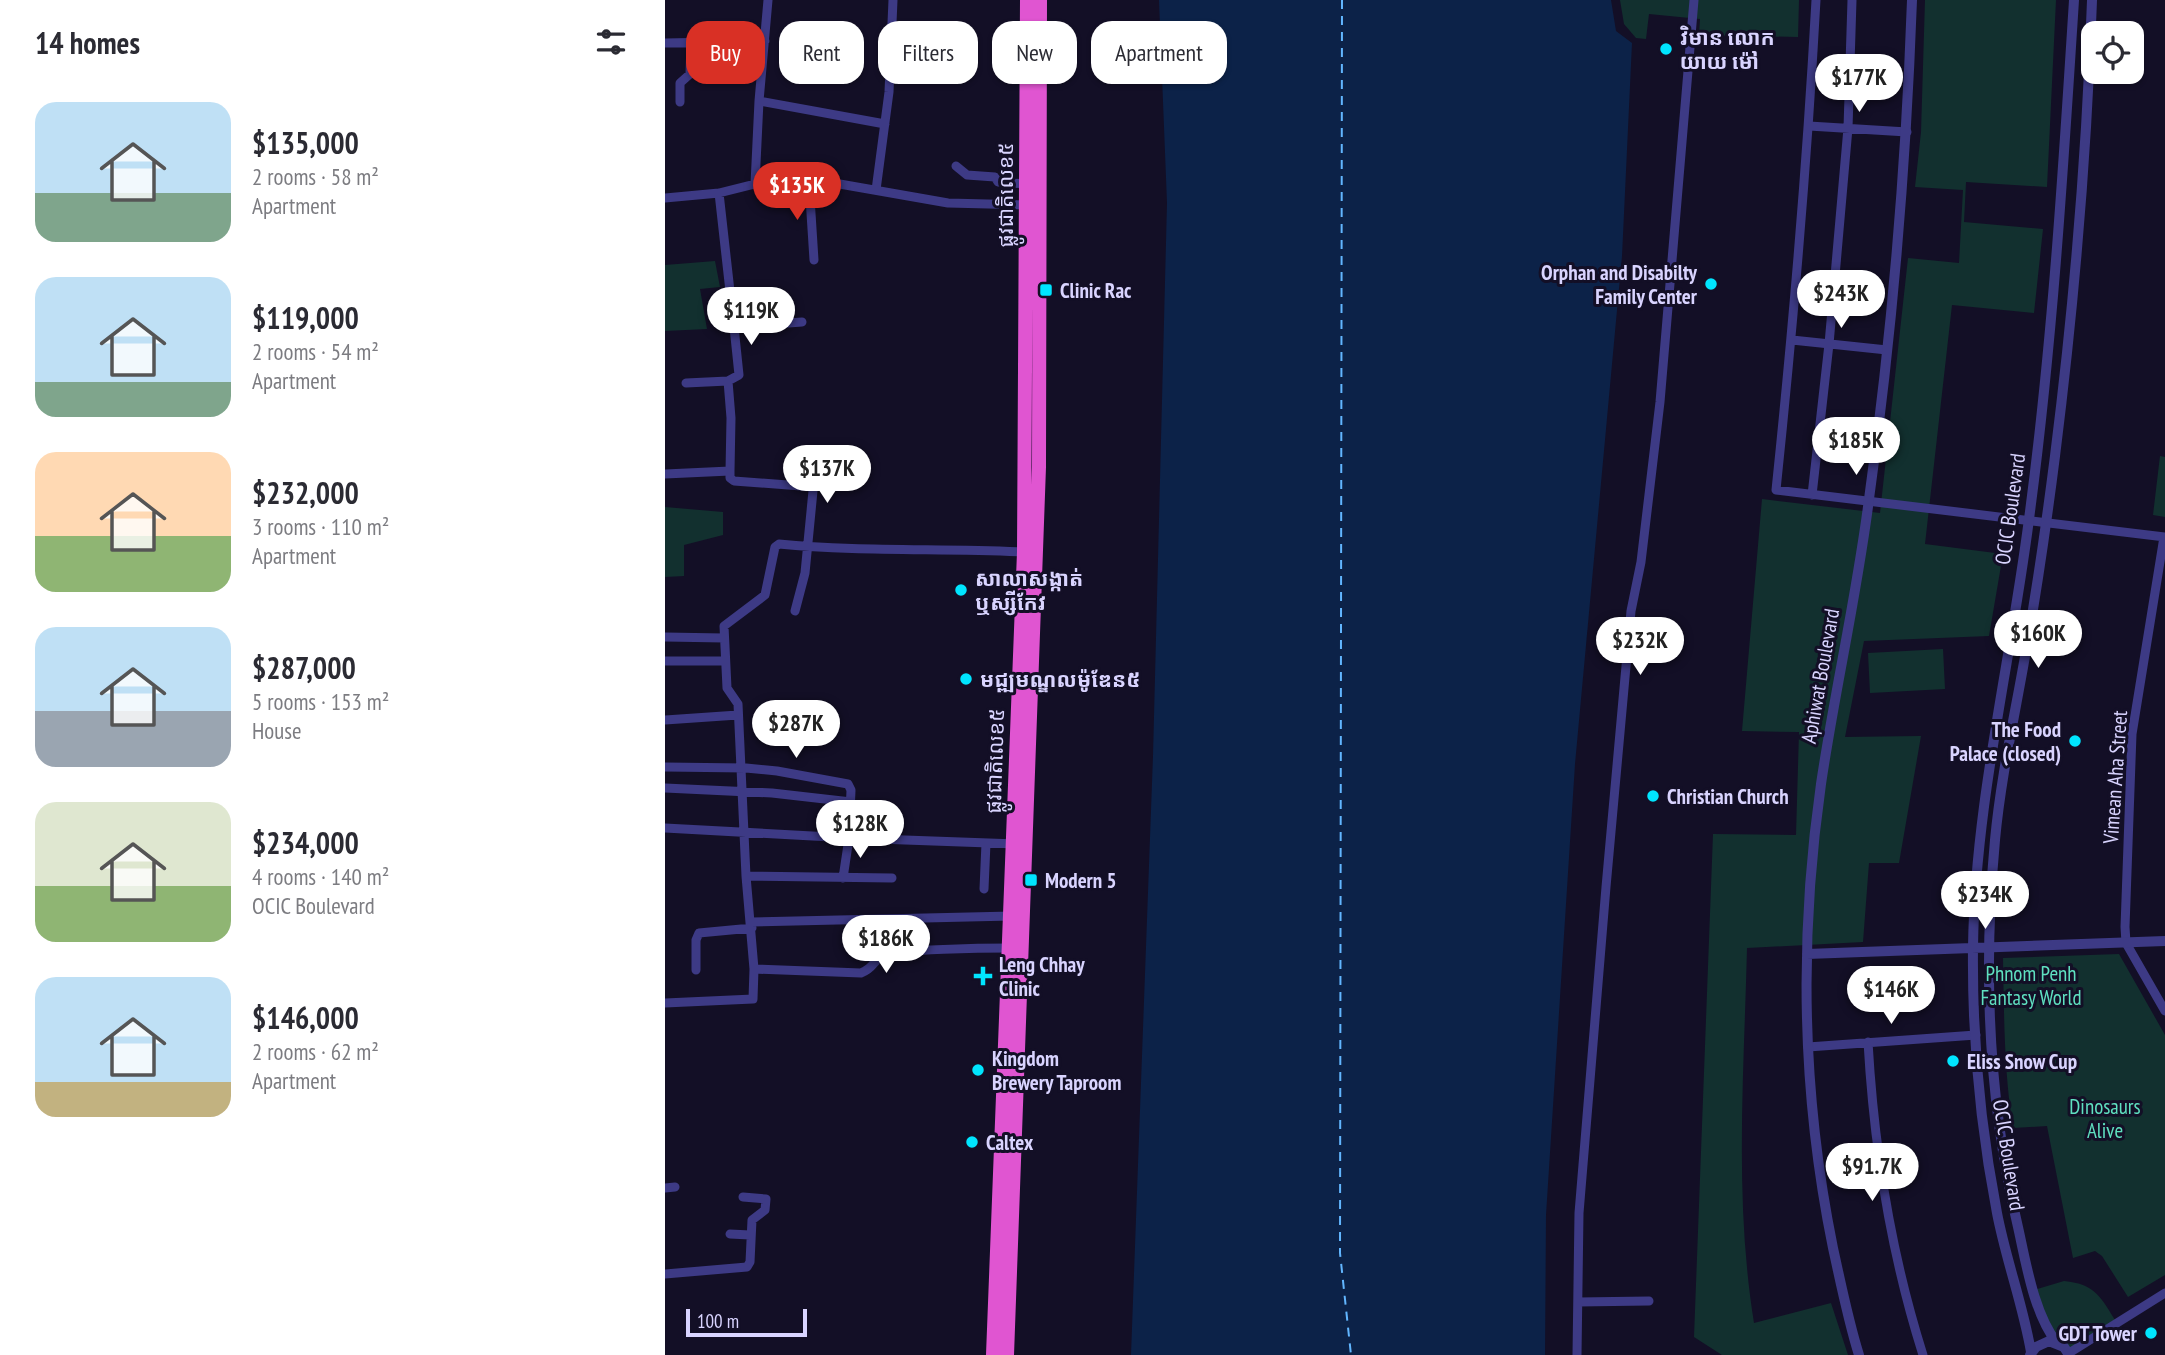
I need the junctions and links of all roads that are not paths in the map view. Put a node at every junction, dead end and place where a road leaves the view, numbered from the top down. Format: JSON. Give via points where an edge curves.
{"nodes":[{"id":1,"x":768,"y":0,"type":"edge"},
{"id":2,"x":893,"y":0,"type":"edge"},
{"id":3,"x":1027,"y":0,"type":"edge"},
{"id":4,"x":1040,"y":0,"type":"edge"},
{"id":5,"x":1695,"y":0,"type":"edge"},
{"id":6,"x":1816,"y":0,"type":"edge"},
{"id":7,"x":1852,"y":0,"type":"edge"},
{"id":8,"x":1912,"y":0,"type":"edge"},
{"id":9,"x":2074,"y":0,"type":"edge"},
{"id":10,"x":2092,"y":0,"type":"edge"},
{"id":11,"x":892,"y":21,"type":"edge"},
{"id":12,"x":765,"y":41,"type":"edge"},
{"id":13,"x":665,"y":43,"type":"edge"},
{"id":14,"x":686,"y":43,"type":"edge"},
{"id":15,"x":686,"y":78,"type":"edge"},
{"id":16,"x":761,"y":84,"type":"edge"},
{"id":17,"x":888,"y":84,"type":"edge"},
{"id":18,"x":680,"y":102,"type":"dead end"},
{"id":19,"x":759,"y":102,"type":"junction"},
{"id":20,"x":885,"y":124,"type":"junction"},
{"id":21,"x":1809,"y":126,"type":"junction"},
{"id":22,"x":1848,"y":128,"type":"junction"},
{"id":23,"x":1907,"y":132,"type":"junction"},
{"id":24,"x":956,"y":166,"type":"dead end"},
{"id":25,"x":809,"y":182,"type":"junction"},
{"id":26,"x":755,"y":184,"type":"junction"},
{"id":27,"x":1026,"y":184,"type":"junction"},
{"id":28,"x":876,"y":190,"type":"junction"},
{"id":29,"x":719,"y":192,"type":"junction"},
{"id":30,"x":665,"y":198,"type":"edge"},
{"id":31,"x":1033,"y":205,"type":"junction"},
{"id":32,"x":814,"y":260,"type":"dead end"},
{"id":33,"x":802,"y":322,"type":"dead end"},
{"id":34,"x":733,"y":327,"type":"junction"},
{"id":35,"x":1791,"y":340,"type":"junction"},
{"id":36,"x":1829,"y":344,"type":"junction"},
{"id":37,"x":1887,"y":350,"type":"junction"},
{"id":38,"x":728,"y":381,"type":"junction"},
{"id":39,"x":686,"y":383,"type":"dead end"},
{"id":40,"x":815,"y":460,"type":"dead end"},
{"id":41,"x":730,"y":471,"type":"junction"},
{"id":42,"x":665,"y":474,"type":"edge"},
{"id":43,"x":814,"y":487,"type":"junction"},
{"id":44,"x":1812,"y":495,"type":"junction"},
{"id":45,"x":1869,"y":502,"type":"junction"},
{"id":46,"x":2029,"y":521,"type":"junction"},
{"id":47,"x":2046,"y":523,"type":"junction"},
{"id":48,"x":2164,"y":537,"type":"edge"},
{"id":49,"x":808,"y":548,"type":"junction"},
{"id":50,"x":1024,"y":552,"type":"junction"},
{"id":51,"x":795,"y":611,"type":"dead end"},
{"id":52,"x":665,"y":637,"type":"edge"},
{"id":53,"x":724,"y":638,"type":"junction"},
{"id":54,"x":665,"y":661,"type":"edge"},
{"id":55,"x":725,"y":661,"type":"junction"},
{"id":56,"x":738,"y":716,"type":"junction"},
{"id":57,"x":665,"y":720,"type":"edge"},
{"id":58,"x":665,"y":767,"type":"edge"},
{"id":59,"x":740,"y":768,"type":"junction"},
{"id":60,"x":665,"y":788,"type":"edge"},
{"id":61,"x":741,"y":791,"type":"junction"},
{"id":62,"x":851,"y":802,"type":"junction"},
{"id":63,"x":665,"y":828,"type":"edge"},
{"id":64,"x":744,"y":832,"type":"junction"},
{"id":65,"x":665,"y":833,"type":"edge"},
{"id":66,"x":849,"y":838,"type":"junction"},
{"id":67,"x":986,"y":843,"type":"junction"},
{"id":68,"x":1019,"y":844,"type":"junction"},
{"id":69,"x":746,"y":876,"type":"junction"},
{"id":70,"x":843,"y":878,"type":"junction"},
{"id":71,"x":892,"y":878,"type":"dead end"},
{"id":72,"x":984,"y":888,"type":"dead end"},
{"id":73,"x":1016,"y":916,"type":"junction"},
{"id":74,"x":751,"y":925,"type":"junction"},
{"id":75,"x":2165,"y":941,"type":"edge"},
{"id":76,"x":2126,"y":943,"type":"junction"},
{"id":77,"x":1973,"y":947,"type":"junction"},
{"id":78,"x":1989,"y":947,"type":"junction"},
{"id":79,"x":1015,"y":948,"type":"junction"},
{"id":80,"x":1807,"y":954,"type":"junction"},
{"id":81,"x":754,"y":969,"type":"junction"},
{"id":82,"x":697,"y":970,"type":"dead end"},
{"id":83,"x":665,"y":1003,"type":"edge"},
{"id":84,"x":2165,"y":1011,"type":"edge"},
{"id":85,"x":1976,"y":1035,"type":"junction"},
{"id":86,"x":1868,"y":1042,"type":"junction"},
{"id":87,"x":1808,"y":1047,"type":"junction"},
{"id":88,"x":743,"y":1197,"type":"dead end"},
{"id":89,"x":730,"y":1234,"type":"dead end"},
{"id":90,"x":750,"y":1235,"type":"junction"},
{"id":91,"x":665,"y":1274,"type":"edge"},
{"id":92,"x":2165,"y":1293,"type":"edge"},
{"id":93,"x":1649,"y":1301,"type":"dead end"},
{"id":94,"x":1578,"y":1302,"type":"junction"},
{"id":95,"x":2057,"y":1343,"type":"junction"},
{"id":96,"x":2031,"y":1354,"type":"edge"},
{"id":97,"x":2069,"y":1354,"type":"edge"},
{"id":98,"x":993,"y":1355,"type":"edge"},
{"id":99,"x":1007,"y":1355,"type":"edge"},
{"id":100,"x":1577,"y":1355,"type":"edge"},
{"id":101,"x":1859,"y":1355,"type":"edge"},
{"id":102,"x":1923,"y":1355,"type":"edge"}],
"edges":[{"from":1,"to":12,"type":"street"},
{"from":2,"to":11,"type":"street"},
{"from":3,"to":27,"type":"highway","name":"ផ្លូវជាតិលេខ៥"},
{"from":4,"to":31,"type":"highway","name":"ផ្លូវជាតិលេខ៥"},
{"from":5,"to":94,"type":"street","via":[[1660,402],[1631,611],[1604,907],[1579,1213]]},
{"from":6,"to":21,"type":"street"},
{"from":7,"to":22,"type":"street"},
{"from":8,"to":23,"type":"street","name":"Aphiwat Boulevard"},
{"from":9,"to":46,"type":"street","name":"OCIC Boulevard","via":[[2061,208]]},
{"from":10,"to":47,"type":"street","name":"OCIC Boulevard","via":[[2080,210]]},
{"from":13,"to":14,"type":"street"},
{"from":15,"to":18,"type":"street","via":[[680,83]]},
{"from":16,"to":19,"type":"street"},
{"from":17,"to":20,"type":"street"},
{"from":19,"to":20,"type":"street"},
{"from":19,"to":26,"type":"street"},
{"from":20,"to":28,"type":"street"},
{"from":21,"to":22,"type":"street"},
{"from":21,"to":35,"type":"street"},
{"from":22,"to":23,"type":"street"},
{"from":22,"to":36,"type":"street"},
{"from":23,"to":37,"type":"street","name":"Aphiwat Boulevard"},
{"from":24,"to":27,"type":"street","via":[[972,176]]},
{"from":25,"to":26,"type":"street"},
{"from":25,"to":28,"type":"street"},
{"from":25,"to":32,"type":"street"},
{"from":26,"to":29,"type":"street"},
{"from":27,"to":31,"type":"highway","name":"ផ្លូវជាតិលេខ៥"},
{"from":28,"to":31,"type":"street","via":[[948,203]]},
{"from":29,"to":30,"type":"street"},
{"from":29,"to":34,"type":"street"},
{"from":31,"to":50,"type":"highway","name":"ផ្លូវជាតិលេខ៥"},
{"from":31,"to":68,"type":"highway","name":"ផ្លូវជាតិលេខ៥","via":[[1039,467]]},
{"from":33,"to":34,"type":"street"},
{"from":34,"to":38,"type":"street","via":[[739,375]]},
{"from":35,"to":36,"type":"street"},
{"from":35,"to":44,"type":"street","via":[[1776,491]]},
{"from":36,"to":37,"type":"street"},
{"from":36,"to":44,"type":"street"},
{"from":37,"to":45,"type":"street","name":"Aphiwat Boulevard"},
{"from":38,"to":39,"type":"street"},
{"from":38,"to":41,"type":"street"},
{"from":40,"to":43,"type":"street"},
{"from":41,"to":42,"type":"street"},
{"from":41,"to":43,"type":"street","via":[[734,481]]},
{"from":43,"to":49,"type":"street"},
{"from":44,"to":45,"type":"street"},
{"from":45,"to":46,"type":"street"},
{"from":45,"to":80,"type":"street","name":"Aphiwat Boulevard","via":[[1821,787]]},
{"from":46,"to":47,"type":"street"},
{"from":46,"to":77,"type":"street","name":"OCIC Boulevard","via":[[1980,839]]},
{"from":47,"to":48,"type":"street"},
{"from":47,"to":78,"type":"street","name":"OCIC Boulevard","via":[[2004,771]]},
{"from":48,"to":76,"type":"street","name":"Vimean Aha Street","via":[[2132,734]]},
{"from":49,"to":50,"type":"street"},
{"from":49,"to":51,"type":"street"},
{"from":49,"to":53,"type":"street","via":[[775,547],[765,595],[724,624]]},
{"from":50,"to":68,"type":"highway","name":"ផ្លូវជាតិលេខ៥"},
{"from":52,"to":53,"type":"street"},
{"from":53,"to":55,"type":"street"},
{"from":54,"to":55,"type":"street"},
{"from":55,"to":56,"type":"street","via":[[728,693],[737,701]]},
{"from":56,"to":57,"type":"street"},
{"from":56,"to":59,"type":"street"},
{"from":58,"to":59,"type":"street"},
{"from":59,"to":61,"type":"street"},
{"from":59,"to":62,"type":"street","via":[[848,784]]},
{"from":60,"to":61,"type":"street"},
{"from":61,"to":62,"type":"street"},
{"from":61,"to":64,"type":"street"},
{"from":62,"to":66,"type":"street"},
{"from":63,"to":64,"type":"street"},
{"from":63,"to":65,"type":"street"},
{"from":64,"to":66,"type":"street"},
{"from":64,"to":69,"type":"street"},
{"from":66,"to":67,"type":"street"},
{"from":66,"to":70,"type":"street"},
{"from":67,"to":68,"type":"street"},
{"from":67,"to":72,"type":"street"},
{"from":68,"to":73,"type":"highway","name":"ផ្លូវជាតិលេខ៥"},
{"from":69,"to":70,"type":"street"},
{"from":69,"to":74,"type":"street"},
{"from":70,"to":71,"type":"street"},
{"from":73,"to":74,"type":"street"},
{"from":73,"to":79,"type":"highway","name":"ផ្លូវជាតិលេខ៥"},
{"from":74,"to":81,"type":"street"},
{"from":74,"to":82,"type":"street","via":[[699,933]]},
{"from":75,"to":76,"type":"street"},
{"from":76,"to":78,"type":"street"},
{"from":76,"to":84,"type":"street"},
{"from":77,"to":78,"type":"street"},
{"from":77,"to":80,"type":"street"},
{"from":77,"to":85,"type":"street","name":"OCIC Boulevard"},
{"from":78,"to":95,"type":"street","name":"OCIC Boulevard","via":[[1992,1063],[2001,1146],[2025,1256],[2046,1329]]},
{"from":79,"to":81,"type":"street","via":[[884,955],[861,973]]},
{"from":79,"to":98,"type":"highway","name":"ផ្លូវជាតិលេខ៥"},
{"from":79,"to":99,"type":"highway","name":"ផ្លូវជាតិលេខ៥"},
{"from":80,"to":87,"type":"street","name":"Aphiwat Boulevard"},
{"from":81,"to":83,"type":"street","via":[[753,999]]},
{"from":85,"to":86,"type":"street"},
{"from":85,"to":96,"type":"street","name":"OCIC Boulevard","via":[[1990,1174]]},
{"from":86,"to":87,"type":"street"},
{"from":86,"to":102,"type":"street","via":[[1883,1186]]},
{"from":87,"to":101,"type":"street","name":"Aphiwat Boulevard","via":[[1823,1196]]},
{"from":88,"to":90,"type":"street","via":[[766,1199],[765,1210],[752,1220]]},
{"from":89,"to":90,"type":"street"},
{"from":90,"to":91,"type":"street","via":[[747,1267]]},
{"from":92,"to":97,"type":"street"},
{"from":93,"to":94,"type":"street"},
{"from":94,"to":100,"type":"street"},
{"from":95,"to":96,"type":"street","via":[[2042,1343]]},
{"from":95,"to":97,"type":"street"}]}
